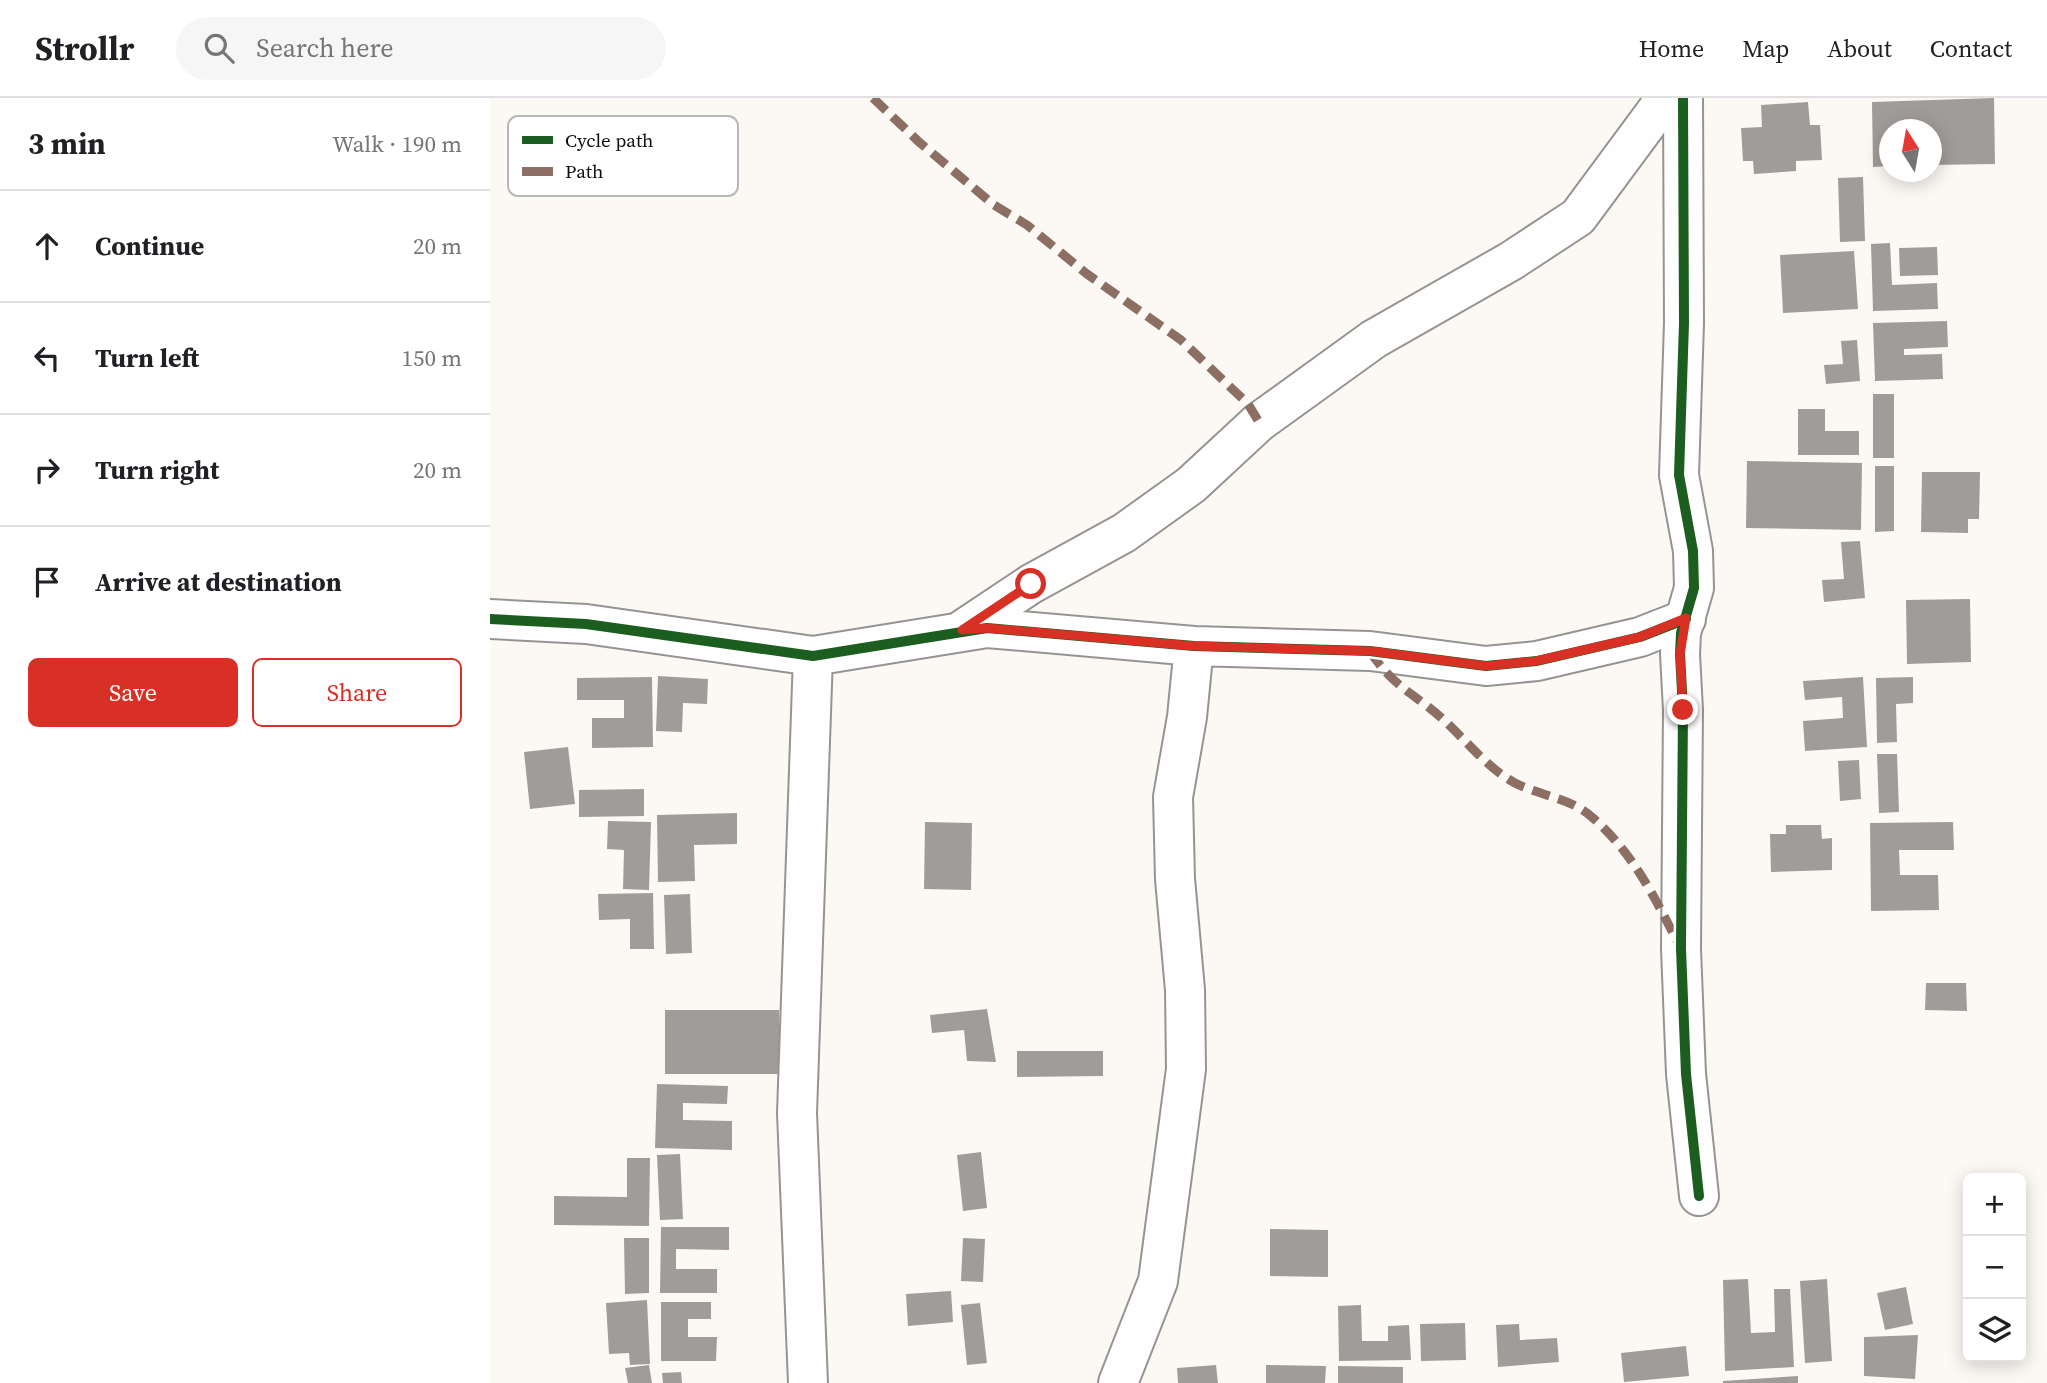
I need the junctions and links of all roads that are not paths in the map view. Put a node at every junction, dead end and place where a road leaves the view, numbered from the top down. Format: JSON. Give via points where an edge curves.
{"nodes":[{"id":1,"x":1666,"y":98,"type":"edge"},
{"id":2,"x":1683,"y":98,"type":"edge"},
{"id":3,"x":1686,"y":618,"type":"junction"},
{"id":4,"x":490,"y":619,"type":"edge"},
{"id":5,"x":962,"y":630,"type":"junction"},
{"id":6,"x":1194,"y":646,"type":"junction"},
{"id":7,"x":813,"y":656,"type":"junction"},
{"id":8,"x":1699,"y":1196,"type":"dead end"},
{"id":9,"x":808,"y":1383,"type":"edge"},
{"id":10,"x":1118,"y":1383,"type":"edge"}],
"edges":[{"from":1,"to":5,"type":"street","via":[[1577,217],[1511,261],[1374,339],[1259,422],[1191,485],[1124,533],[1031,584]]},
{"from":2,"to":3,"type":"street","via":[[1679,475],[1693,551],[1694,588]]},
{"from":3,"to":6,"type":"street","via":[[1640,637],[1511,665],[1357,650]]},
{"from":3,"to":8,"type":"street","via":[[1680,654],[1682,980]]},
{"from":4,"to":7,"type":"street","via":[[586,624]]},
{"from":5,"to":6,"type":"street","via":[[987,628]]},
{"from":5,"to":7,"type":"street"},
{"from":6,"to":10,"type":"street","via":[[1173,797],[1186,1069],[1158,1281]]},
{"from":7,"to":9,"type":"street","via":[[797,1113]]}]}
